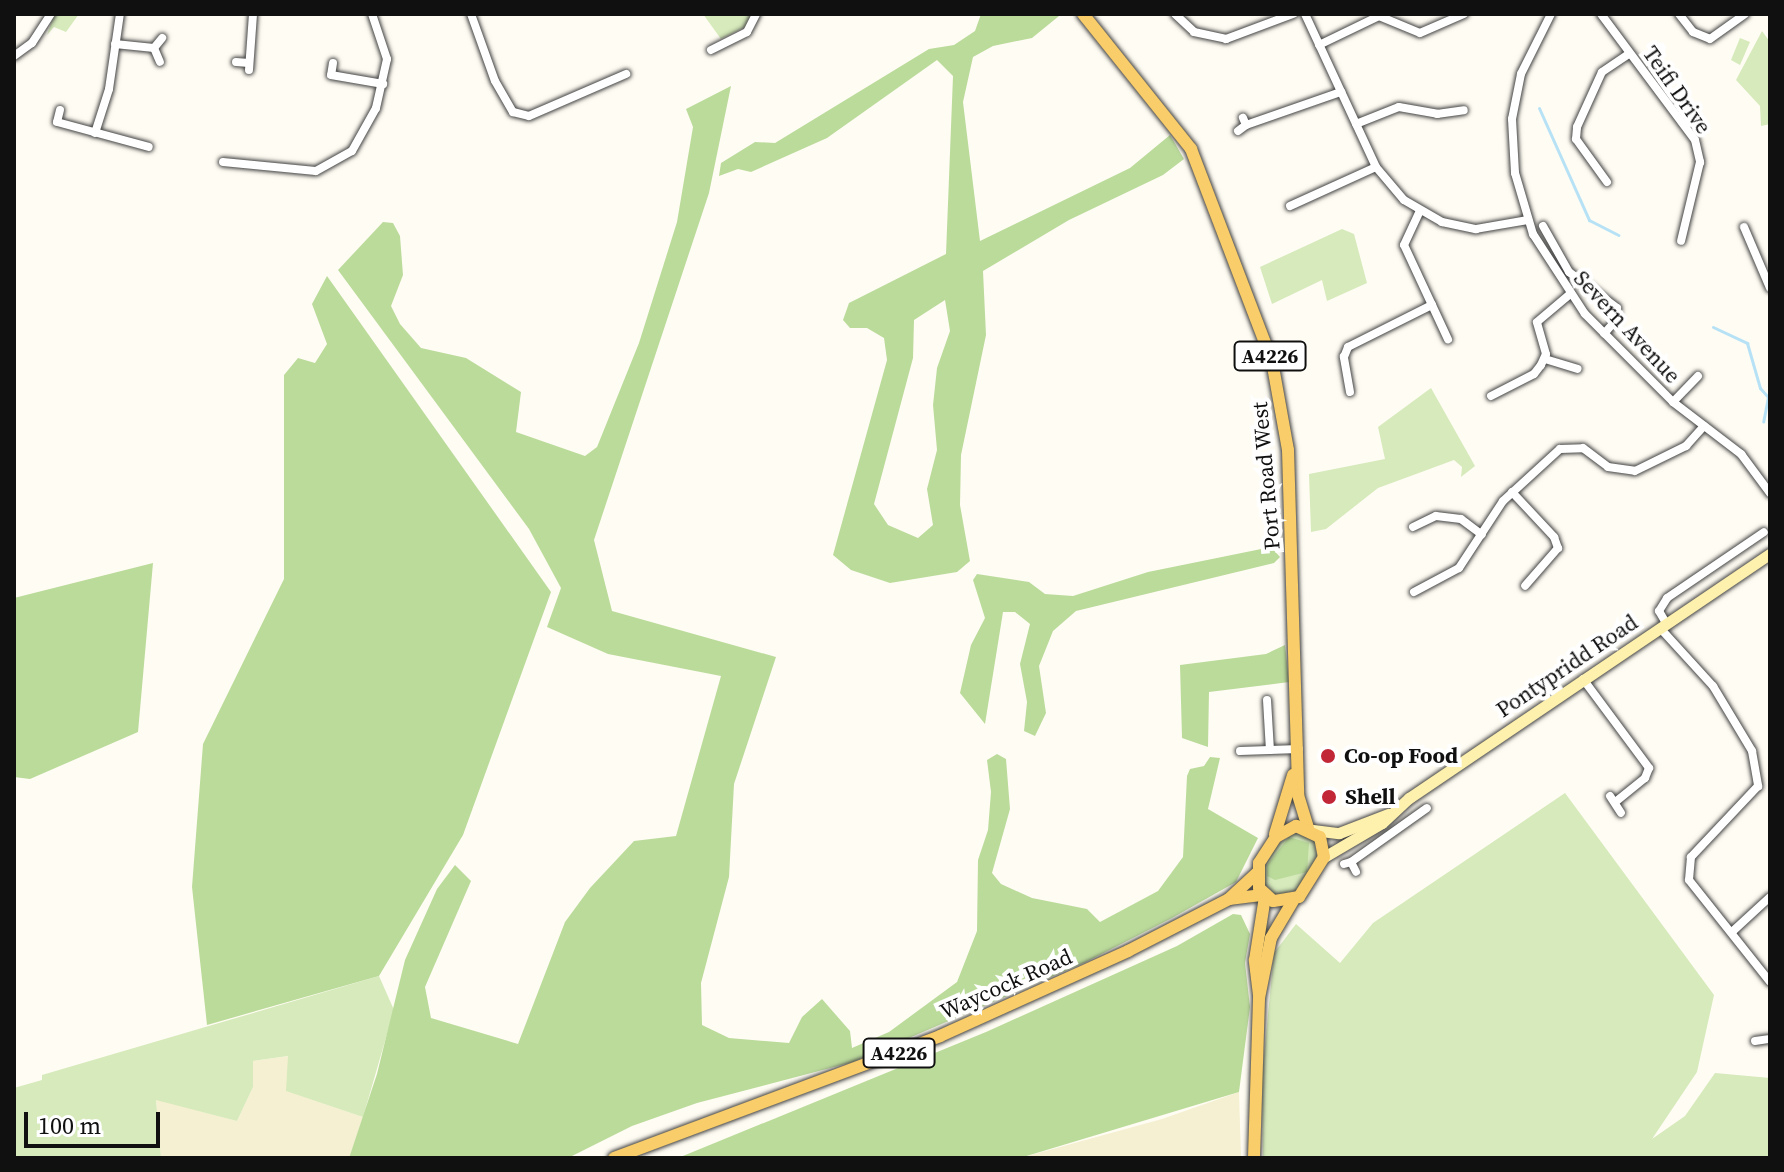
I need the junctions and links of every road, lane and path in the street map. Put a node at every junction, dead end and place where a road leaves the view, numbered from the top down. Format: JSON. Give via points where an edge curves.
{"nodes":[{"id":1,"x":51,"y":14,"type":"edge"},
{"id":2,"x":120,"y":14,"type":"edge"},
{"id":3,"x":253,"y":14,"type":"edge"},
{"id":4,"x":372,"y":14,"type":"edge"},
{"id":5,"x":471,"y":14,"type":"edge"},
{"id":6,"x":756,"y":14,"type":"edge"},
{"id":7,"x":1083,"y":14,"type":"edge"},
{"id":8,"x":1175,"y":14,"type":"edge"},
{"id":9,"x":1293,"y":14,"type":"edge"},
{"id":10,"x":1305,"y":14,"type":"edge"},
{"id":11,"x":1464,"y":14,"type":"edge"},
{"id":12,"x":1551,"y":14,"type":"edge"},
{"id":13,"x":1601,"y":14,"type":"edge"},
{"id":14,"x":1679,"y":14,"type":"edge"},
{"id":15,"x":1745,"y":14,"type":"edge"},
{"id":16,"x":162,"y":38,"type":"dead end"},
{"id":17,"x":115,"y":44,"type":"junction"},
{"id":18,"x":1319,"y":45,"type":"junction"},
{"id":19,"x":154,"y":48,"type":"junction"},
{"id":20,"x":711,"y":50,"type":"dead end"},
{"id":21,"x":1629,"y":54,"type":"junction"},
{"id":22,"x":14,"y":56,"type":"edge"},
{"id":23,"x":160,"y":62,"type":"dead end"},
{"id":24,"x":236,"y":62,"type":"dead end"},
{"id":25,"x":333,"y":63,"type":"dead end"},
{"id":26,"x":626,"y":74,"type":"dead end"},
{"id":27,"x":383,"y":84,"type":"junction"},
{"id":28,"x":1341,"y":92,"type":"junction"},
{"id":29,"x":60,"y":110,"type":"dead end"},
{"id":30,"x":1464,"y":110,"type":"dead end"},
{"id":31,"x":1356,"y":124,"type":"junction"},
{"id":32,"x":1242,"y":125,"type":"dead end"},
{"id":33,"x":95,"y":133,"type":"junction"},
{"id":34,"x":149,"y":147,"type":"dead end"},
{"id":35,"x":223,"y":162,"type":"dead end"},
{"id":36,"x":1376,"y":167,"type":"junction"},
{"id":37,"x":1607,"y":182,"type":"dead end"},
{"id":38,"x":1290,"y":206,"type":"dead end"},
{"id":39,"x":1420,"y":211,"type":"junction"},
{"id":40,"x":1528,"y":220,"type":"junction"},
{"id":41,"x":1543,"y":226,"type":"dead end"},
{"id":42,"x":1744,"y":227,"type":"dead end"},
{"id":43,"x":1681,"y":241,"type":"dead end"},
{"id":44,"x":1770,"y":288,"type":"edge"},
{"id":45,"x":1569,"y":295,"type":"junction"},
{"id":46,"x":1432,"y":305,"type":"junction"},
{"id":47,"x":1604,"y":334,"type":"junction"},
{"id":48,"x":1448,"y":339,"type":"dead end"},
{"id":49,"x":1545,"y":359,"type":"junction"},
{"id":50,"x":1578,"y":369,"type":"dead end"},
{"id":51,"x":1698,"y":376,"type":"dead end"},
{"id":52,"x":1350,"y":392,"type":"dead end"},
{"id":53,"x":1491,"y":396,"type":"dead end"},
{"id":54,"x":1673,"y":402,"type":"junction"},
{"id":55,"x":1704,"y":426,"type":"junction"},
{"id":56,"x":1512,"y":492,"type":"junction"},
{"id":57,"x":1770,"y":493,"type":"edge"},
{"id":58,"x":1413,"y":527,"type":"dead end"},
{"id":59,"x":1764,"y":532,"type":"dead end"},
{"id":60,"x":1482,"y":535,"type":"junction"},
{"id":61,"x":1770,"y":554,"type":"edge"},
{"id":62,"x":1525,"y":586,"type":"dead end"},
{"id":63,"x":1414,"y":592,"type":"dead end"},
{"id":64,"x":1663,"y":625,"type":"junction"},
{"id":65,"x":1583,"y":679,"type":"junction"},
{"id":66,"x":1267,"y":700,"type":"dead end"},
{"id":67,"x":1299,"y":749,"type":"junction"},
{"id":68,"x":1270,"y":750,"type":"junction"},
{"id":69,"x":1240,"y":751,"type":"dead end"},
{"id":70,"x":1409,"y":798,"type":"junction"},
{"id":71,"x":1621,"y":813,"type":"dead end"},
{"id":72,"x":1388,"y":814,"type":"junction"},
{"id":73,"x":1310,"y":829,"type":"junction"},
{"id":74,"x":1270,"y":843,"type":"junction"},
{"id":75,"x":1324,"y":857,"type":"junction"},
{"id":76,"x":1356,"y":872,"type":"dead end"},
{"id":77,"x":1257,"y":873,"type":"junction"},
{"id":78,"x":1264,"y":896,"type":"junction"},
{"id":79,"x":1770,"y":897,"type":"edge"},
{"id":80,"x":1229,"y":899,"type":"junction"},
{"id":81,"x":1293,"y":901,"type":"junction"},
{"id":82,"x":1733,"y":931,"type":"junction"},
{"id":83,"x":1770,"y":982,"type":"edge"},
{"id":84,"x":1259,"y":998,"type":"junction"},
{"id":85,"x":1770,"y":1039,"type":"edge"},
{"id":86,"x":1755,"y":1041,"type":"dead end"},
{"id":87,"x":614,"y":1158,"type":"edge"},
{"id":88,"x":1254,"y":1158,"type":"edge"}],
"edges":[{"from":1,"to":22,"type":"street","via":[[32,43]]},
{"from":2,"to":17,"type":"street"},
{"from":3,"to":24,"type":"street","via":[[249,67]]},
{"from":4,"to":27,"type":"street","via":[[387,47]]},
{"from":5,"to":26,"type":"street","via":[[495,81],[513,112],[529,116]]},
{"from":6,"to":20,"type":"street","via":[[747,32]]},
{"from":7,"to":67,"type":"main road","name":"Port Road West","number":"A4226","via":[[1191,149],[1272,361],[1288,450]]},
{"from":8,"to":9,"type":"street","via":[[1194,32],[1226,39]]},
{"from":10,"to":18,"type":"street"},
{"from":11,"to":18,"type":"street","via":[[1420,33],[1379,16]]},
{"from":12,"to":40,"type":"street","name":"Severn Avenue","via":[[1521,74],[1512,119],[1515,173]]},
{"from":13,"to":21,"type":"street","name":"Teifi Drive"},
{"from":14,"to":15,"type":"street","via":[[1693,32],[1710,39]]},
{"from":16,"to":19,"type":"street"},
{"from":17,"to":19,"type":"street"},
{"from":17,"to":33,"type":"street"},
{"from":18,"to":28,"type":"street"},
{"from":19,"to":23,"type":"street"},
{"from":21,"to":37,"type":"street","via":[[1602,72],[1577,127],[1576,139]]},
{"from":21,"to":43,"type":"street","name":"Teifi Drive","via":[[1695,140],[1700,162]]},
{"from":25,"to":27,"type":"street","via":[[331,75]]},
{"from":27,"to":35,"type":"street","via":[[365,134],[334,165],[302,172]]},
{"from":28,"to":31,"type":"street"},
{"from":28,"to":32,"type":"street"},
{"from":29,"to":33,"type":"street","via":[[57,122]]},
{"from":30,"to":31,"type":"street","via":[[1437,114],[1399,107]]},
{"from":31,"to":36,"type":"street"},
{"from":33,"to":34,"type":"street"},
{"from":36,"to":38,"type":"street"},
{"from":36,"to":39,"type":"street"},
{"from":39,"to":40,"type":"street","via":[[1476,229]]},
{"from":39,"to":46,"type":"street","via":[[1404,245]]},
{"from":40,"to":45,"type":"street","name":"Severn Avenue"},
{"from":41,"to":47,"type":"street","via":[[1569,272],[1617,308],[1616,320]]},
{"from":42,"to":44,"type":"street"},
{"from":45,"to":47,"type":"street","name":"Severn Avenue"},
{"from":45,"to":49,"type":"street","via":[[1537,322]]},
{"from":46,"to":48,"type":"street"},
{"from":46,"to":52,"type":"street","via":[[1348,347],[1344,357]]},
{"from":47,"to":54,"type":"street","name":"Severn Avenue"},
{"from":49,"to":50,"type":"street"},
{"from":49,"to":53,"type":"street","via":[[1534,374]]},
{"from":51,"to":54,"type":"street"},
{"from":54,"to":55,"type":"street","name":"Severn Avenue"},
{"from":55,"to":56,"type":"street","via":[[1686,446],[1635,471],[1608,467],[1583,448],[1560,449]]},
{"from":55,"to":57,"type":"street","name":"Severn Avenue","via":[[1747,460]]},
{"from":56,"to":60,"type":"street"},
{"from":56,"to":62,"type":"street","via":[[1558,548]]},
{"from":58,"to":60,"type":"street","via":[[1436,516],[1461,519]]},
{"from":59,"to":64,"type":"street","via":[[1667,598],[1659,611]]},
{"from":60,"to":63,"type":"street","via":[[1459,568]]},
{"from":61,"to":64,"type":"main road","name":"Pontypridd Road"},
{"from":64,"to":65,"type":"main road","name":"Pontypridd Road"},
{"from":64,"to":82,"type":"street","via":[[1713,686],[1752,751],[1758,786],[1691,857],[1689,880]]},
{"from":65,"to":70,"type":"main road","name":"Pontypridd Road"},
{"from":65,"to":71,"type":"street","via":[[1649,768],[1645,778],[1612,799]]},
{"from":66,"to":68,"type":"street"},
{"from":67,"to":68,"type":"street"},
{"from":67,"to":73,"type":"main road","name":"Port Road West","number":"A4226","via":[[1299,805]]},
{"from":67,"to":74,"type":"main road","name":"Port Road West","number":"A4226","via":[[1288,804]]},
{"from":68,"to":69,"type":"street"},
{"from":70,"to":72,"type":"main road","name":"Pontypridd Road"},
{"from":70,"to":76,"type":"street","via":[[1423,811],[1347,863]]},
{"from":72,"to":73,"type":"main road","name":"Pontypridd Road","via":[[1339,833]]},
{"from":72,"to":75,"type":"main road","name":"Pontypridd Road","via":[[1382,823]]},
{"from":73,"to":74,"type":"main road","via":[[1286,829]]},
{"from":73,"to":75,"type":"main road","via":[[1324,845]]},
{"from":74,"to":77,"type":"main road"},
{"from":75,"to":81,"type":"main road","via":[[1310,884]]},
{"from":77,"to":78,"type":"main road"},
{"from":77,"to":80,"type":"main road","name":"Waycock Road","number":"A4226"},
{"from":78,"to":80,"type":"main road","name":"Waycock Road","number":"A4226"},
{"from":78,"to":81,"type":"main road"},
{"from":78,"to":84,"type":"main road","via":[[1255,960]]},
{"from":79,"to":82,"type":"street"},
{"from":80,"to":87,"type":"main road","name":"Waycock Road","number":"A4226","via":[[1128,951],[905,1051]]},
{"from":81,"to":84,"type":"main road","via":[[1271,938]]},
{"from":82,"to":83,"type":"street"},
{"from":84,"to":88,"type":"main road"},
{"from":85,"to":86,"type":"street"}]}
